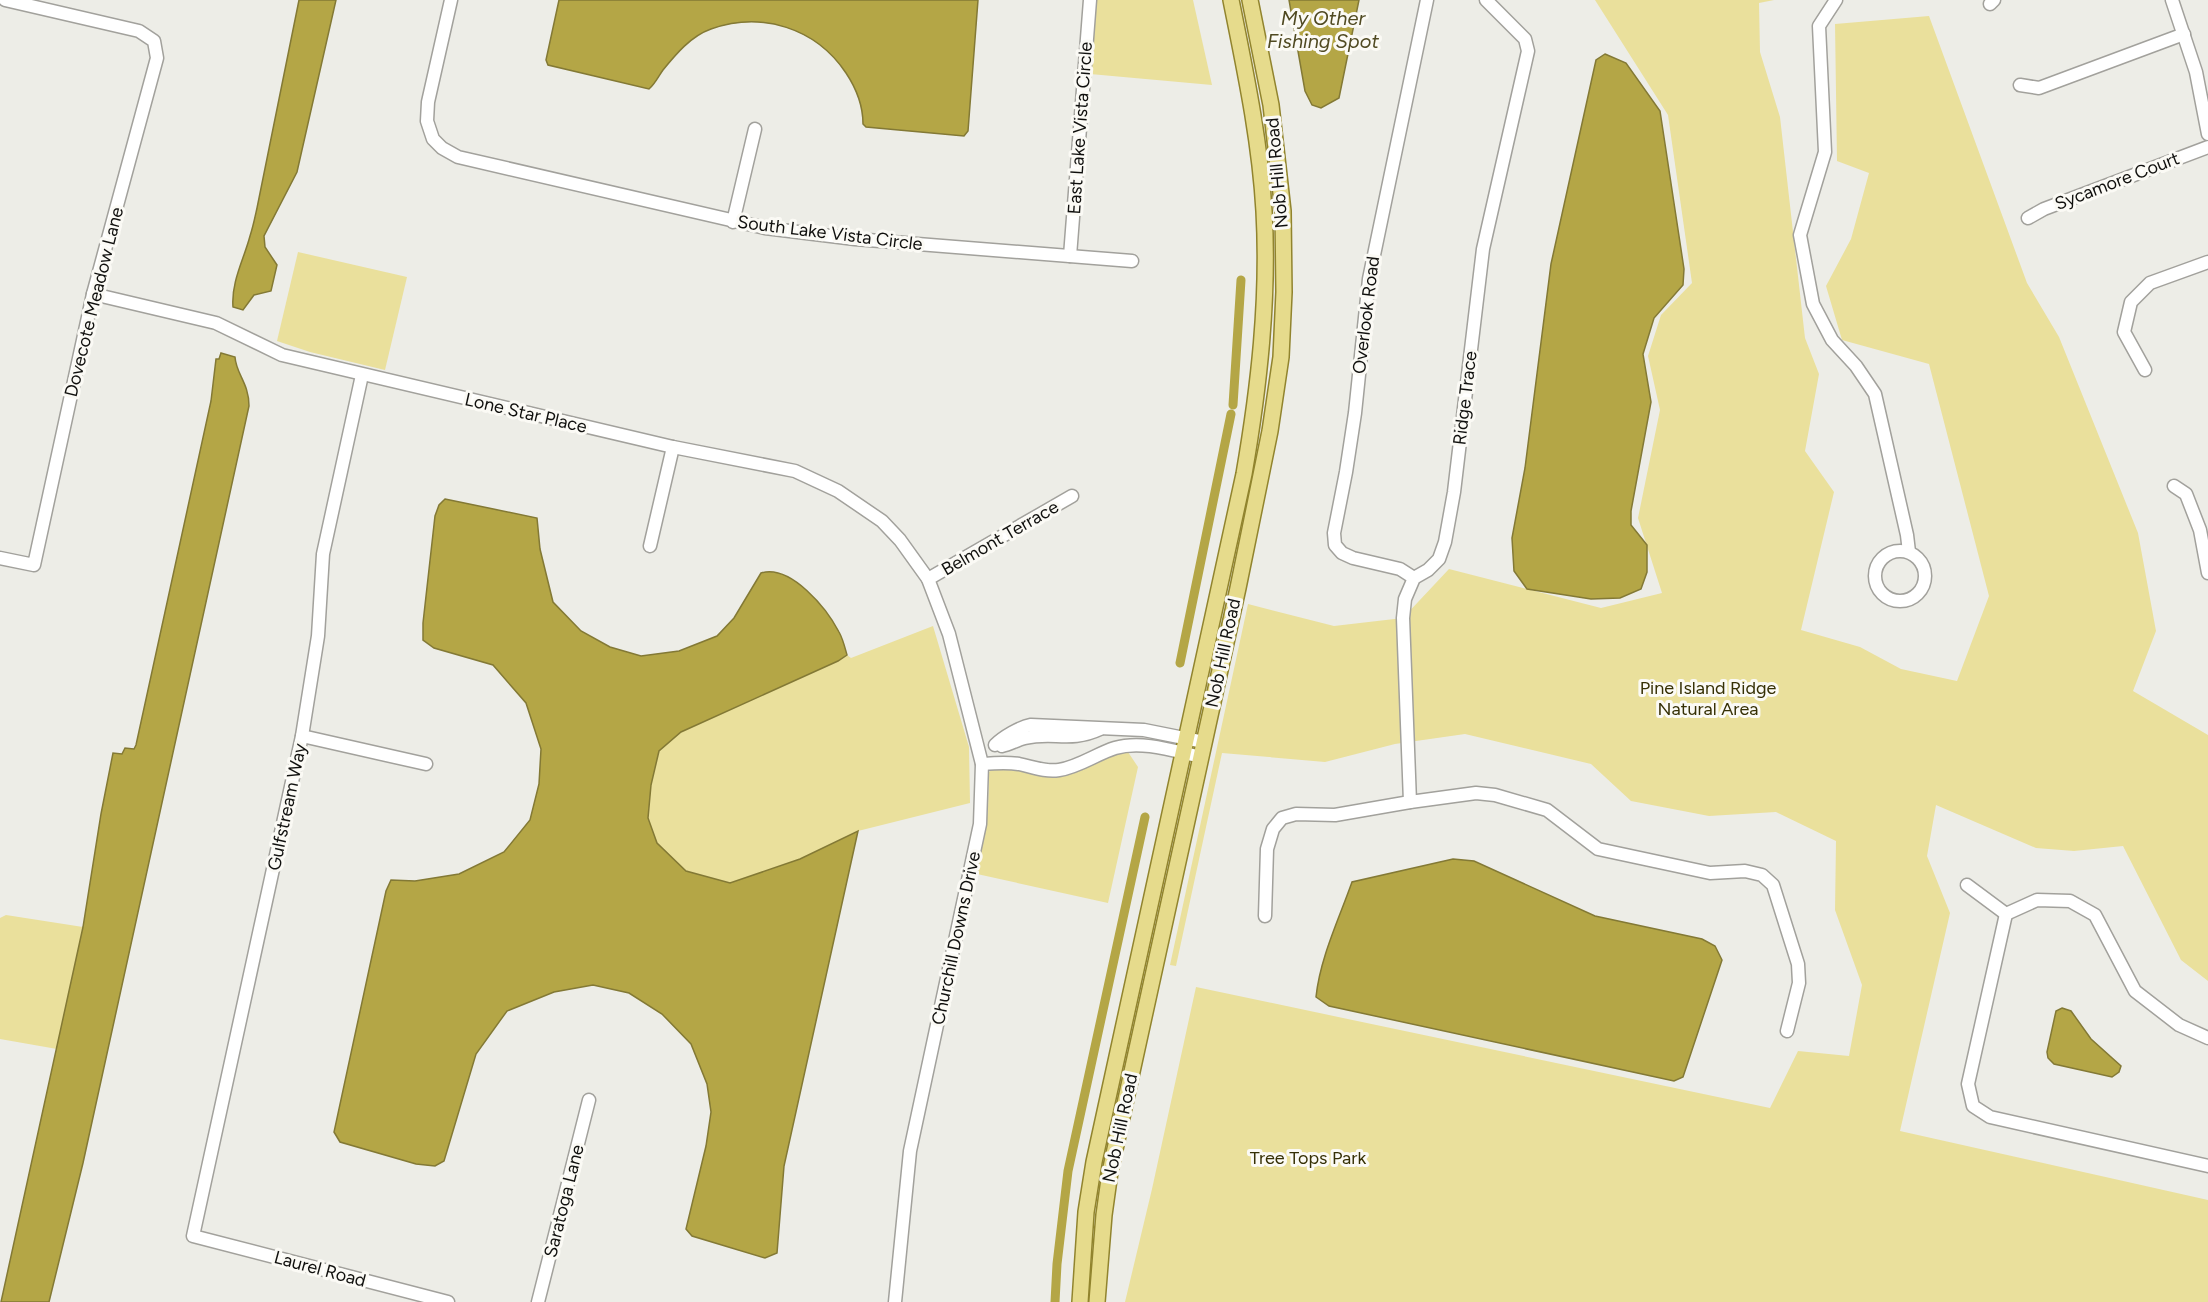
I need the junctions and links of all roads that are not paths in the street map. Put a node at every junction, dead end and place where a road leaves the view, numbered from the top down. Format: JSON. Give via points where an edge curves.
{"nodes":[{"id":1,"x":5,"y":0,"type":"edge"},
{"id":2,"x":451,"y":0,"type":"edge"},
{"id":3,"x":1090,"y":0,"type":"edge"},
{"id":4,"x":1231,"y":0,"type":"edge"},
{"id":5,"x":1250,"y":0,"type":"edge"},
{"id":6,"x":1427,"y":0,"type":"edge"},
{"id":7,"x":1486,"y":0,"type":"edge"},
{"id":8,"x":1836,"y":0,"type":"edge"},
{"id":9,"x":2172,"y":0,"type":"edge"},
{"id":10,"x":2184,"y":34,"type":"junction"},
{"id":11,"x":2020,"y":85,"type":"dead end"},
{"id":12,"x":754,"y":129,"type":"dead end"},
{"id":13,"x":2208,"y":134,"type":"edge"},
{"id":14,"x":2208,"y":147,"type":"edge"},
{"id":15,"x":2028,"y":218,"type":"dead end"},
{"id":16,"x":733,"y":222,"type":"junction"},
{"id":17,"x":1070,"y":256,"type":"junction"},
{"id":18,"x":1132,"y":261,"type":"dead end"},
{"id":19,"x":2208,"y":262,"type":"edge"},
{"id":20,"x":93,"y":294,"type":"junction"},
{"id":21,"x":2145,"y":370,"type":"dead end"},
{"id":22,"x":362,"y":375,"type":"junction"},
{"id":23,"x":673,"y":447,"type":"junction"},
{"id":24,"x":2174,"y":486,"type":"dead end"},
{"id":25,"x":1072,"y":496,"type":"dead end"},
{"id":26,"x":2204,"y":529,"type":"edge"},
{"id":27,"x":650,"y":546,"type":"dead end"},
{"id":28,"x":1909,"y":552,"type":"junction"},
{"id":29,"x":0,"y":558,"type":"edge"},
{"id":30,"x":2208,"y":573,"type":"edge"},
{"id":31,"x":1414,"y":578,"type":"junction"},
{"id":32,"x":928,"y":579,"type":"junction"},
{"id":33,"x":302,"y":736,"type":"junction"},
{"id":34,"x":1012,"y":740,"type":"junction"},
{"id":35,"x":1184,"y":746,"type":"junction"},
{"id":36,"x":980,"y":748,"type":"junction"},
{"id":37,"x":1203,"y":749,"type":"junction"},
{"id":38,"x":426,"y":764,"type":"dead end"},
{"id":39,"x":982,"y":764,"type":"junction"},
{"id":40,"x":1027,"y":766,"type":"junction"},
{"id":41,"x":1410,"y":801,"type":"junction"},
{"id":42,"x":1967,"y":885,"type":"dead end"},
{"id":43,"x":2006,"y":914,"type":"junction"},
{"id":44,"x":1265,"y":916,"type":"dead end"},
{"id":45,"x":1787,"y":1031,"type":"dead end"},
{"id":46,"x":2208,"y":1038,"type":"edge"},
{"id":47,"x":589,"y":1100,"type":"dead end"},
{"id":48,"x":2208,"y":1166,"type":"edge"},
{"id":49,"x":193,"y":1236,"type":"joint"},
{"id":50,"x":448,"y":1302,"type":"edge"},
{"id":51,"x":538,"y":1302,"type":"edge"},
{"id":52,"x":895,"y":1302,"type":"edge"},
{"id":53,"x":1080,"y":1302,"type":"edge"},
{"id":54,"x":1097,"y":1302,"type":"edge"}],
"edges":[{"from":1,"to":20,"type":"street","name":"Dovecote Meadow Lane","via":[[139,31],[154,41],[157,57]]},
{"from":2,"to":16,"type":"street","name":"South Lake Vista Circle","via":[[428,102],[427,121],[433,139],[442,148],[458,157]]},
{"from":3,"to":17,"type":"street","name":"East Lake Vista Circle"},
{"from":4,"to":35,"type":"main road","name":"Nob Hill Road","via":[[1251,101],[1264,210],[1265,293],[1260,366],[1244,474]]},
{"from":5,"to":37,"type":"main road","name":"Nob Hill Road","via":[[1271,105],[1282,200],[1281,357],[1270,431]]},
{"from":6,"to":31,"type":"street","name":"Overlook Road","via":[[1368,279],[1355,413],[1334,533],[1335,545],[1342,553],[1400,569]]},
{"from":7,"to":31,"type":"street","name":"Ridge Trace","via":[[1525,39],[1528,51],[1484,249],[1445,542],[1439,559]]},
{"from":8,"to":28,"type":"street","via":[[1819,26],[1825,152],[1800,235],[1813,304],[1832,340],[1875,394]]},
{"from":9,"to":10,"type":"street"},
{"from":10,"to":11,"type":"street","via":[[2039,88]]},
{"from":10,"to":13,"type":"street"},
{"from":12,"to":16,"type":"street"},
{"from":14,"to":15,"type":"street","name":"Sycamore Court"},
{"from":16,"to":17,"type":"street","name":"South Lake Vista Circle","via":[[855,238]]},
{"from":17,"to":18,"type":"street","name":"South Lake Vista Circle"},
{"from":19,"to":21,"type":"street","via":[[2150,283],[2131,302],[2124,332]]},
{"from":20,"to":22,"type":"street","name":"Lone Star Place","via":[[216,323],[282,355]]},
{"from":20,"to":29,"type":"street","name":"Dovecote Meadow Lane","via":[[34,565]]},
{"from":22,"to":23,"type":"street","name":"Lone Star Place"},
{"from":22,"to":33,"type":"street","name":"Gulfstream Way","via":[[323,554],[318,636]]},
{"from":23,"to":27,"type":"street"},
{"from":23,"to":32,"type":"street","name":"Lone Star Place","via":[[795,471],[838,491],[882,521]]},
{"from":24,"to":26,"type":"street","via":[[2186,494]]},
{"from":25,"to":32,"type":"street","name":"Belmont Terrace"},
{"from":26,"to":30,"type":"street"},
{"from":28,"to":28,"type":"street","via":[[1924,567],[1924,584],[1915,597],[1900,602],[1892,600],[1878,590],[1874,573],[1877,564],[1889,552]]},
{"from":31,"to":41,"type":"street","via":[[1405,599],[1403,618]]},
{"from":32,"to":36,"type":"street","name":"Churchill Downs Drive","via":[[949,634]]},
{"from":33,"to":38,"type":"street"},
{"from":33,"to":49,"type":"street","name":"Gulfstream Way"},
{"from":34,"to":35,"type":"street","via":[[1018,728],[1031,725],[1087,726],[1144,730]]},
{"from":34,"to":36,"type":"street"},
{"from":34,"to":40,"type":"street","via":[[1017,755]]},
{"from":35,"to":37,"type":"street"},
{"from":35,"to":40,"type":"street","via":[[1116,748],[1062,770]]},
{"from":35,"to":53,"type":"main road","name":"Nob Hill Road","via":[[1094,1162]]},
{"from":36,"to":39,"type":"street","name":"Churchill Downs Drive"},
{"from":37,"to":54,"type":"main road","name":"Nob Hill Road","via":[[1110,1172]]},
{"from":39,"to":40,"type":"street","via":[[1006,762]]},
{"from":39,"to":52,"type":"street","name":"Churchill Downs Drive","via":[[980,824],[910,1151]]},
{"from":41,"to":44,"type":"street","via":[[1335,815],[1296,814],[1282,818],[1273,829],[1268,849]]},
{"from":41,"to":45,"type":"street","via":[[1476,793],[1495,795],[1547,810],[1598,849],[1710,873],[1745,871],[1762,875],[1773,885],[1798,964],[1799,983]]},
{"from":42,"to":43,"type":"street"},
{"from":43,"to":46,"type":"street","via":[[2037,900],[2070,901],[2095,915],[2135,991],[2179,1025]]},
{"from":43,"to":48,"type":"street","via":[[1968,1084],[1973,1106],[1990,1117]]},
{"from":47,"to":51,"type":"street","name":"Saratoga Lane"},
{"from":49,"to":50,"type":"street","name":"Laurel Road"}]}
